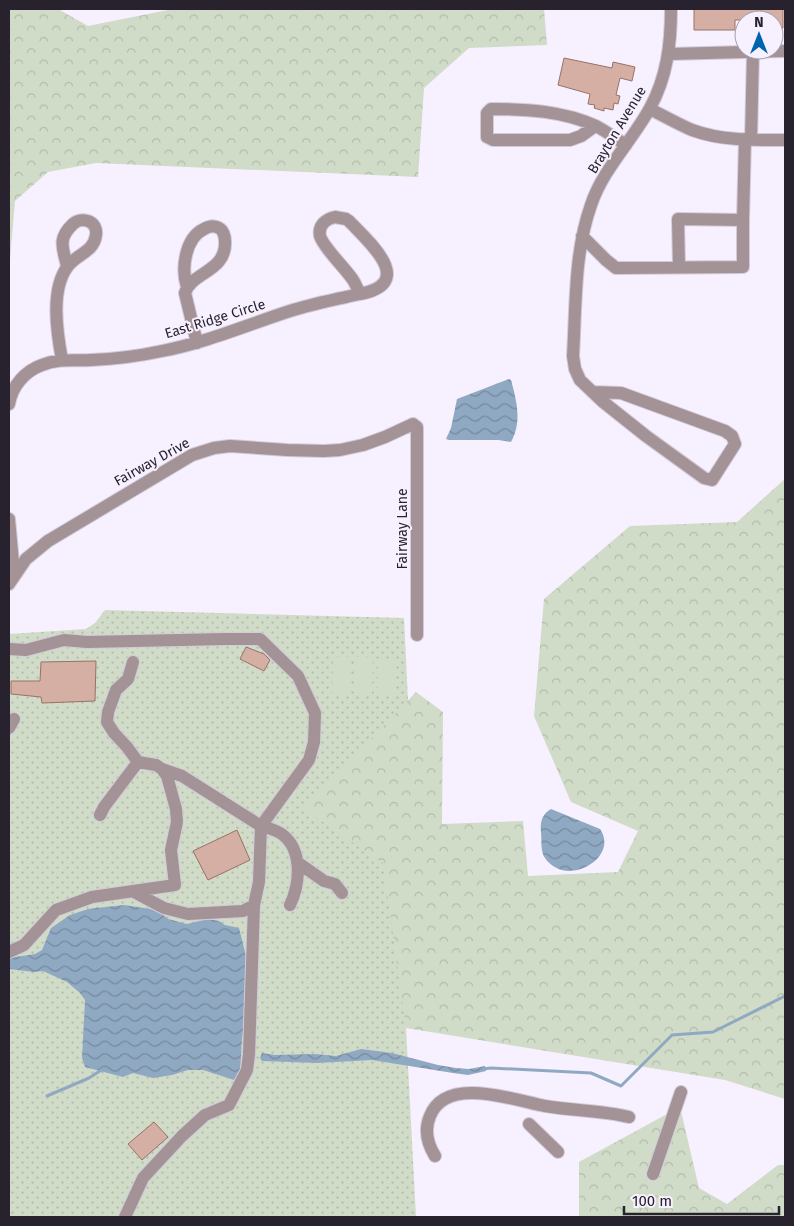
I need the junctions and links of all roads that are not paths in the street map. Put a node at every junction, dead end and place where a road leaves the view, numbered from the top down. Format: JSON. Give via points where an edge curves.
{"nodes":[{"id":1,"x":671,"y":9,"type":"edge"},
{"id":2,"x":734,"y":52,"type":"edge"},
{"id":3,"x":669,"y":54,"type":"junction"},
{"id":4,"x":753,"y":60,"type":"edge"},
{"id":5,"x":650,"y":110,"type":"junction"},
{"id":6,"x":596,"y":126,"type":"junction"},
{"id":7,"x":748,"y":140,"type":"junction"},
{"id":8,"x":785,"y":140,"type":"edge"},
{"id":9,"x":626,"y":145,"type":"junction"},
{"id":10,"x":743,"y":220,"type":"junction"},
{"id":11,"x":582,"y":236,"type":"junction"},
{"id":12,"x":68,"y":266,"type":"dead end"},
{"id":13,"x":679,"y":267,"type":"junction"},
{"id":14,"x":187,"y":287,"type":"junction"},
{"id":15,"x":360,"y":294,"type":"junction"},
{"id":16,"x":197,"y":343,"type":"junction"},
{"id":17,"x":62,"y":360,"type":"junction"},
{"id":18,"x":593,"y":392,"type":"junction"},
{"id":19,"x":9,"y":404,"type":"edge"},
{"id":20,"x":415,"y":425,"type":"joint"},
{"id":21,"x":9,"y":519,"type":"edge"},
{"id":22,"x":12,"y":579,"type":"edge"},
{"id":23,"x":417,"y":635,"type":"dead end"},
{"id":24,"x":9,"y":649,"type":"edge"},
{"id":25,"x":133,"y":662,"type":"dead end"},
{"id":26,"x":138,"y":762,"type":"junction"},
{"id":27,"x":162,"y":769,"type":"junction"},
{"id":28,"x":100,"y":815,"type":"dead end"},
{"id":29,"x":261,"y":826,"type":"junction"},
{"id":30,"x":297,"y":862,"type":"junction"},
{"id":31,"x":134,"y":892,"type":"junction"},
{"id":32,"x":342,"y":893,"type":"dead end"},
{"id":33,"x":254,"y":905,"type":"junction"},
{"id":34,"x":290,"y":905,"type":"dead end"},
{"id":35,"x":9,"y":952,"type":"edge"},
{"id":36,"x":681,"y":1092,"type":"dead end"},
{"id":37,"x":629,"y":1117,"type":"dead end"},
{"id":38,"x":529,"y":1124,"type":"dead end"},
{"id":39,"x":558,"y":1152,"type":"dead end"},
{"id":40,"x":435,"y":1156,"type":"dead end"},
{"id":41,"x":652,"y":1174,"type":"dead end"},
{"id":42,"x":125,"y":1217,"type":"edge"}],
"edges":[{"from":1,"to":3,"type":"street","name":"Brayton Avenue"},
{"from":2,"to":3,"type":"street"},
{"from":3,"to":5,"type":"street","name":"Brayton Avenue"},
{"from":4,"to":7,"type":"street"},
{"from":5,"to":7,"type":"street","via":[[698,132]]},
{"from":5,"to":9,"type":"street","name":"Brayton Avenue"},
{"from":6,"to":6,"type":"street","via":[[554,112],[491,110],[487,114],[487,137],[493,140],[570,140]]},
{"from":6,"to":9,"type":"street"},
{"from":7,"to":8,"type":"street"},
{"from":7,"to":10,"type":"street"},
{"from":9,"to":11,"type":"street","name":"Brayton Avenue","via":[[591,204]]},
{"from":10,"to":13,"type":"street","via":[[743,267]]},
{"from":10,"to":13,"type":"street","via":[[678,219]]},
{"from":11,"to":13,"type":"street","via":[[616,268]]},
{"from":11,"to":18,"type":"street","name":"Brayton Avenue","via":[[573,356],[580,380]]},
{"from":12,"to":17,"type":"street","via":[[57,298]]},
{"from":14,"to":14,"type":"street","via":[[185,261],[191,241],[203,229],[218,227],[226,240],[222,255],[214,268]]},
{"from":14,"to":16,"type":"street","via":[[186,300]]},
{"from":15,"to":15,"type":"street","name":"East Ridge Circle","via":[[383,284],[387,273],[383,258],[346,219],[328,219],[320,229],[321,238],[354,281]]},
{"from":15,"to":16,"type":"street","name":"East Ridge Circle","via":[[295,309]]},
{"from":16,"to":17,"type":"street","name":"East Ridge Circle","via":[[136,356]]},
{"from":17,"to":19,"type":"street","name":"East Ridge Circle","via":[[30,371],[15,387]]},
{"from":18,"to":18,"type":"street","name":"Brayton Avenue","via":[[646,436],[709,480],[735,444],[725,431],[621,393]]},
{"from":20,"to":22,"type":"street","name":"Fairway Drive","via":[[363,445],[340,450],[230,446],[192,455],[48,541],[26,559]]},
{"from":20,"to":23,"type":"street","name":"Fairway Lane"},
{"from":21,"to":22,"type":"street"},
{"from":24,"to":29,"type":"street","via":[[26,650],[64,640],[260,639],[298,676],[315,713],[314,742],[309,760]]},
{"from":25,"to":26,"type":"street","via":[[128,679],[116,690],[107,722]]},
{"from":26,"to":27,"type":"street"},
{"from":26,"to":28,"type":"street"},
{"from":27,"to":29,"type":"street","via":[[182,776]]},
{"from":27,"to":31,"type":"street","via":[[176,808],[177,822],[171,850],[175,886]]},
{"from":29,"to":30,"type":"street","via":[[289,841]]},
{"from":29,"to":33,"type":"street","via":[[259,882]]},
{"from":30,"to":32,"type":"street","via":[[324,881],[334,884]]},
{"from":30,"to":34,"type":"street","via":[[296,889]]},
{"from":31,"to":33,"type":"street","via":[[164,908],[188,914],[244,911]]},
{"from":31,"to":35,"type":"street","via":[[92,897],[56,910],[24,945]]},
{"from":33,"to":42,"type":"street","via":[[247,1070],[229,1105],[205,1115],[143,1178]]},
{"from":36,"to":41,"type":"street"},
{"from":37,"to":40,"type":"street","via":[[464,1092],[442,1100],[432,1109],[427,1124],[429,1146]]},
{"from":38,"to":39,"type":"street"}]}
